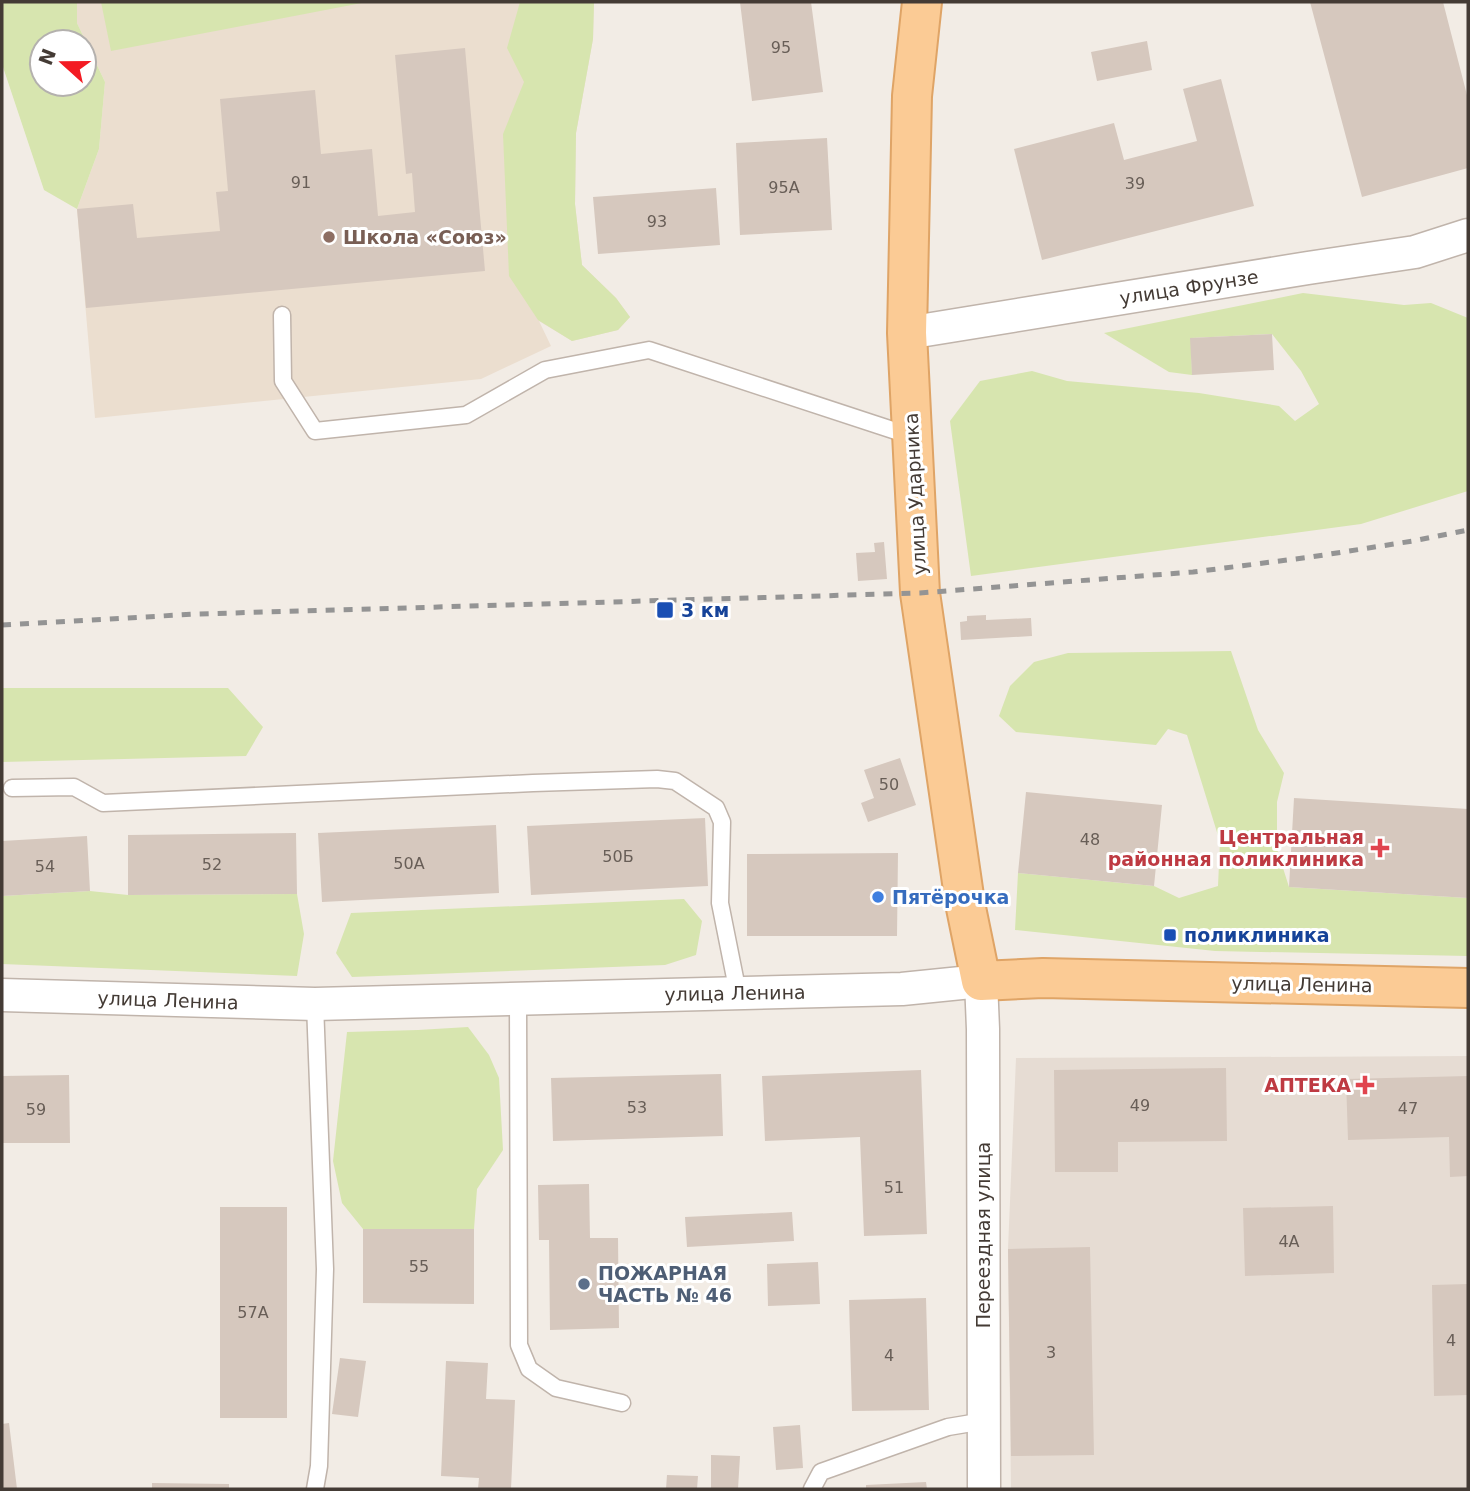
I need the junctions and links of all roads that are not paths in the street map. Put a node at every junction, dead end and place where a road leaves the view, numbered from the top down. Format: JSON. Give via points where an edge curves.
{"nodes":[{"id":1,"x":922,"y":2,"type":"edge"},
{"id":2,"x":1468,"y":235,"type":"edge"},
{"id":3,"x":282,"y":315,"type":"dead end"},
{"id":4,"x":907,"y":333,"type":"junction"},
{"id":5,"x":911,"y":436,"type":"junction"},
{"id":6,"x":12,"y":788,"type":"dead end"},
{"id":7,"x":981,"y":981,"type":"junction"},
{"id":8,"x":1468,"y":988,"type":"edge"},
{"id":9,"x":738,"y":993,"type":"junction"},
{"id":10,"x":2,"y":995,"type":"edge"},
{"id":11,"x":518,"y":999,"type":"junction"},
{"id":12,"x":315,"y":1004,"type":"junction"},
{"id":13,"x":622,"y":1403,"type":"dead end"},
{"id":14,"x":984,"y":1421,"type":"junction"},
{"id":15,"x":315,"y":1489,"type":"edge"},
{"id":16,"x":812,"y":1489,"type":"edge"},
{"id":17,"x":984,"y":1489,"type":"edge"}],
"edges":[{"from":1,"to":4,"type":"main road","name":"улица Ударника","via":[[912,96]]},
{"from":2,"to":4,"type":"street","name":"улица Фрунзе","via":[[1415,252]]},
{"from":3,"to":5,"type":"lane","via":[[283,381],[315,431],[466,415],[545,370],[649,350]]},
{"from":4,"to":5,"type":"main road","name":"улица Ударника"},
{"from":5,"to":7,"type":"main road","name":"улица Ударника","via":[[920,593],[965,904]]},
{"from":6,"to":9,"type":"lane","via":[[74,787],[103,803],[533,783],[675,782],[716,808],[722,822],[720,903]]},
{"from":7,"to":8,"type":"main road","name":"улица Ленина","via":[[1043,978]]},
{"from":7,"to":9,"type":"street","name":"улица Ленина","via":[[902,989]]},
{"from":7,"to":14,"type":"street","name":"Переездная улица"},
{"from":9,"to":11,"type":"street","name":"улица Ленина"},
{"from":10,"to":12,"type":"street","name":"улица Ленина"},
{"from":11,"to":12,"type":"street","name":"улица Ленина"},
{"from":11,"to":13,"type":"lane","via":[[519,1345],[529,1369],[556,1388]]},
{"from":12,"to":15,"type":"lane","via":[[325,1269]]},
{"from":14,"to":16,"type":"lane","via":[[948,1427],[821,1472]]},
{"from":14,"to":17,"type":"street","name":"Переездная улица"}]}
